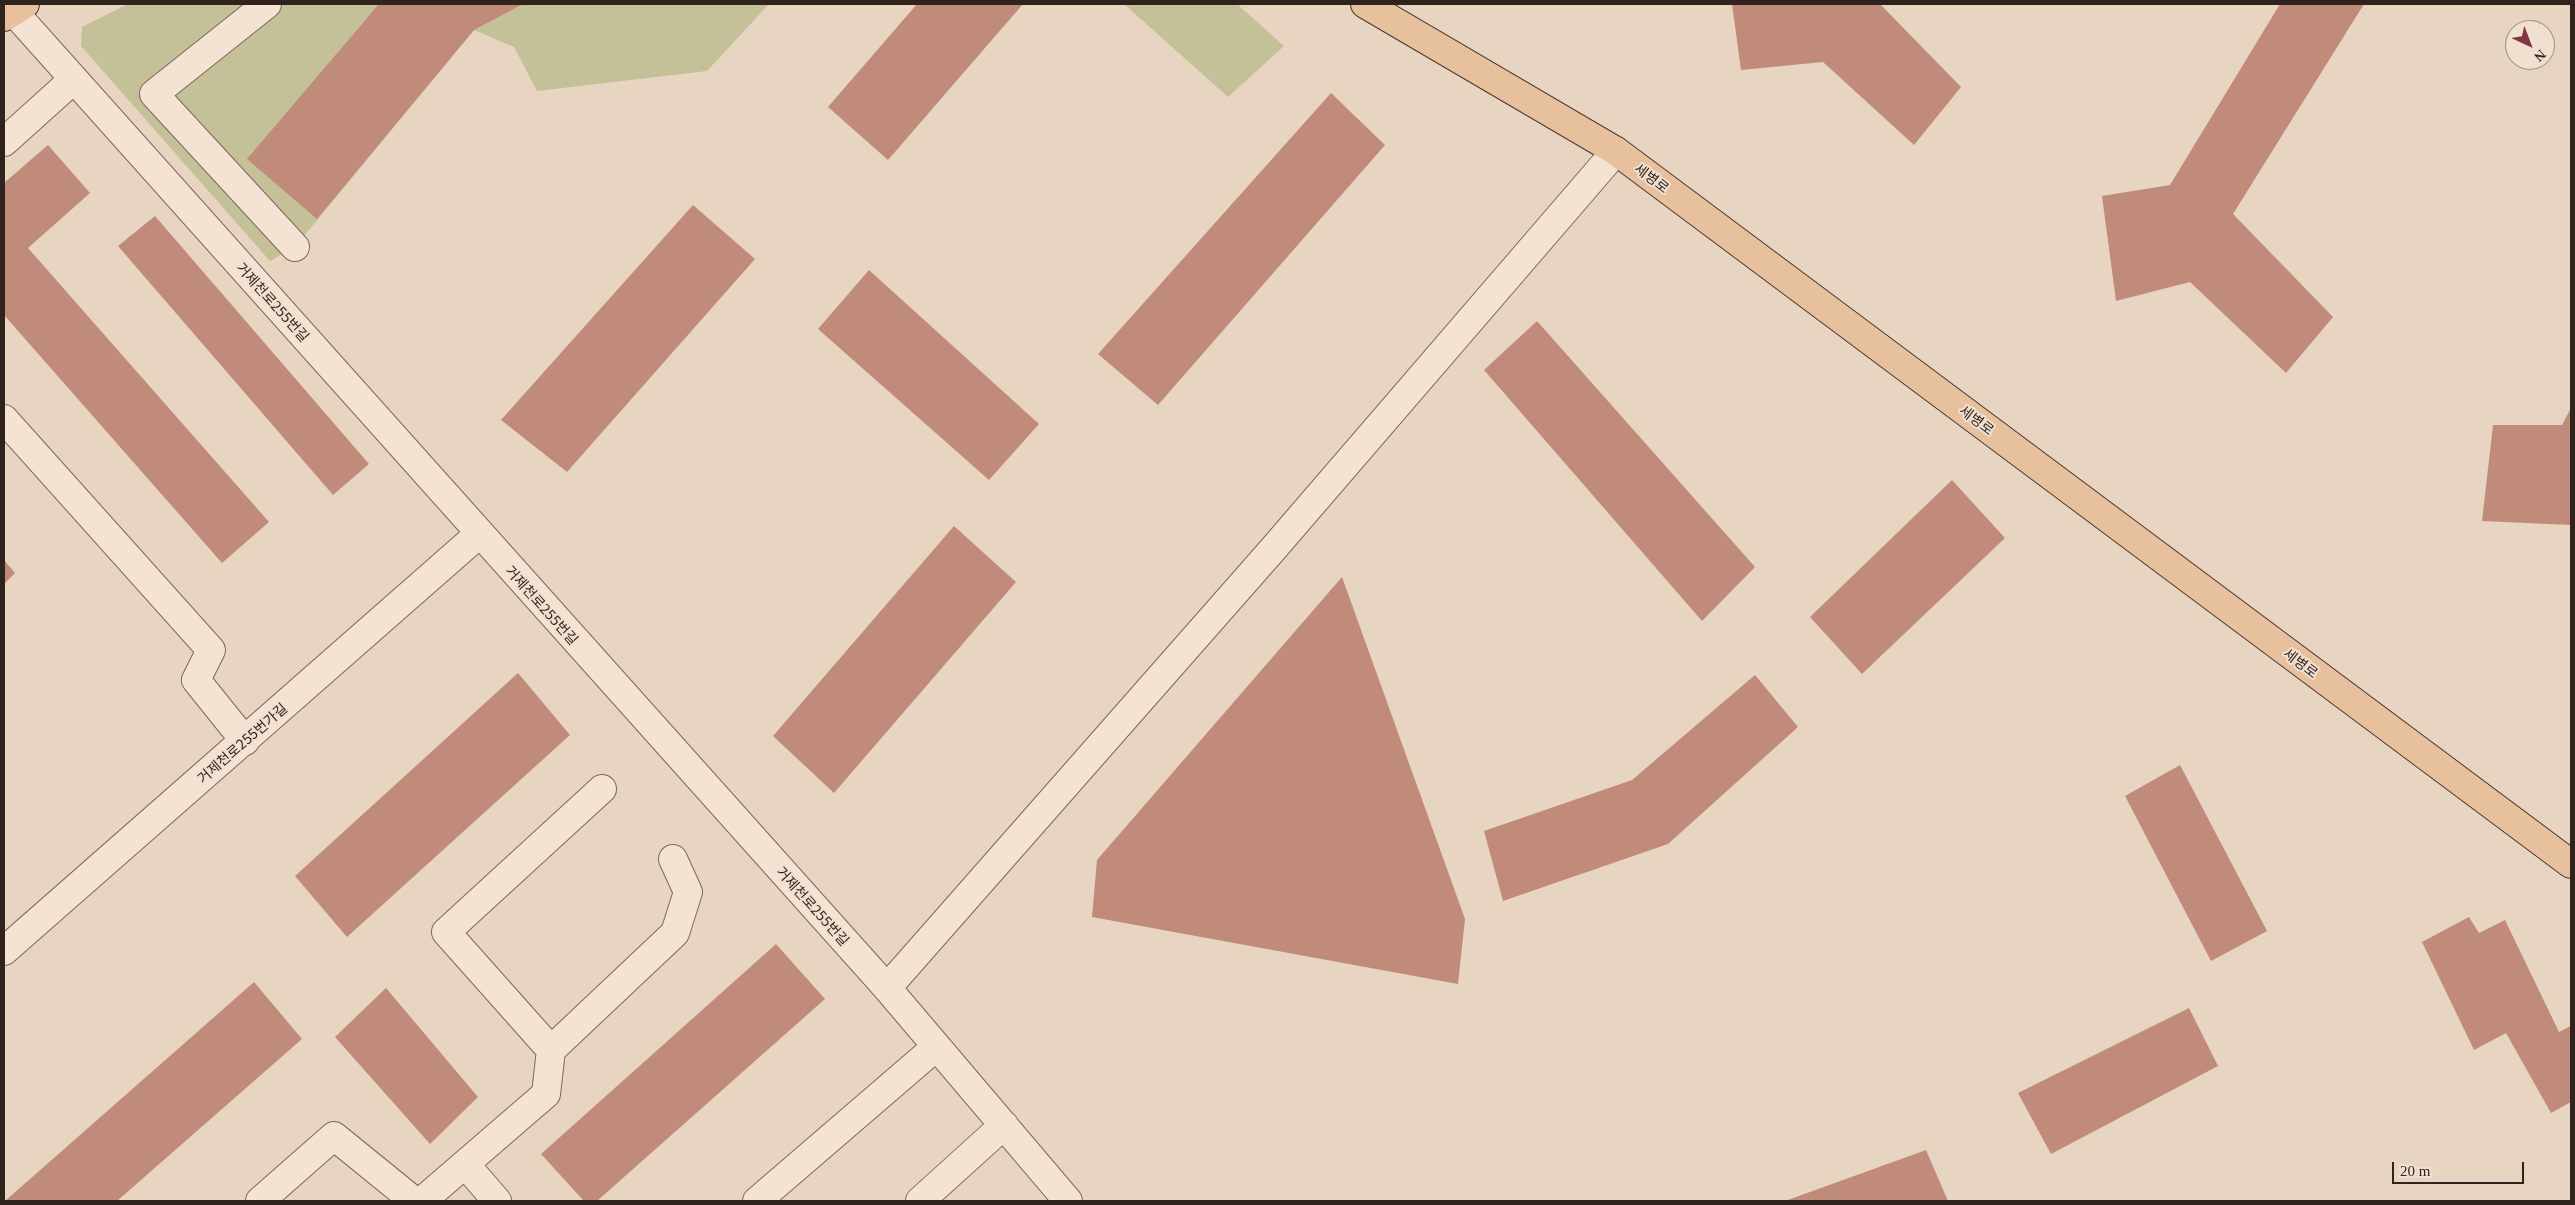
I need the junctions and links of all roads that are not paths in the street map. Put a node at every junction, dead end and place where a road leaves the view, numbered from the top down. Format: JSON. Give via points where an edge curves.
{"nodes":[{"id":1,"x":267,"y":4,"type":"edge"},
{"id":2,"x":1364,"y":4,"type":"edge"},
{"id":3,"x":11,"y":9,"type":"edge"},
{"id":4,"x":74,"y":79,"type":"junction"},
{"id":5,"x":4,"y":142,"type":"edge"},
{"id":6,"x":1616,"y":151,"type":"junction"},
{"id":7,"x":295,"y":248,"type":"dead end"},
{"id":8,"x":4,"y":419,"type":"edge"},
{"id":9,"x":479,"y":534,"type":"junction"},
{"id":10,"x":245,"y":741,"type":"junction"},
{"id":11,"x":602,"y":789,"type":"dead end"},
{"id":12,"x":673,"y":859,"type":"dead end"},
{"id":13,"x":2571,"y":864,"type":"edge"},
{"id":14,"x":4,"y":951,"type":"edge"},
{"id":15,"x":887,"y":988,"type":"junction"},
{"id":16,"x":936,"y":1047,"type":"junction"},
{"id":17,"x":551,"y":1050,"type":"junction"},
{"id":18,"x":1004,"y":1125,"type":"junction"},
{"id":19,"x":465,"y":1164,"type":"junction"},
{"id":20,"x":260,"y":1201,"type":"edge"},
{"id":21,"x":414,"y":1201,"type":"edge"},
{"id":22,"x":422,"y":1201,"type":"edge"},
{"id":23,"x":497,"y":1201,"type":"edge"},
{"id":24,"x":757,"y":1201,"type":"edge"},
{"id":25,"x":920,"y":1201,"type":"edge"},
{"id":26,"x":1068,"y":1201,"type":"edge"}],
"edges":[{"from":1,"to":7,"type":"street","via":[[154,94]]},
{"from":2,"to":6,"type":"main road","name":"세병로"},
{"from":3,"to":4,"type":"street","name":"거제천로255번길"},
{"from":4,"to":5,"type":"street"},
{"from":4,"to":9,"type":"street","name":"거제천로255번길"},
{"from":6,"to":13,"type":"main road","name":"세병로"},
{"from":6,"to":15,"type":"street","via":[[1267,556]]},
{"from":8,"to":10,"type":"street","via":[[211,650],[196,680]]},
{"from":9,"to":10,"type":"street","name":"거제천로255번가길"},
{"from":9,"to":15,"type":"street","name":"거제천로255번길"},
{"from":10,"to":14,"type":"street","name":"거제천로255번가길"},
{"from":11,"to":17,"type":"street","via":[[446,932]]},
{"from":12,"to":17,"type":"street","via":[[688,892],[675,933]]},
{"from":15,"to":16,"type":"street","name":"거제천로255번길"},
{"from":16,"to":18,"type":"street","name":"거제천로255번길"},
{"from":16,"to":24,"type":"street"},
{"from":17,"to":19,"type":"street","via":[[546,1094]]},
{"from":18,"to":25,"type":"street"},
{"from":18,"to":26,"type":"street","name":"거제천로255번길"},
{"from":19,"to":22,"type":"street"},
{"from":19,"to":23,"type":"street"},
{"from":20,"to":21,"type":"street","via":[[334,1136]]}]}
